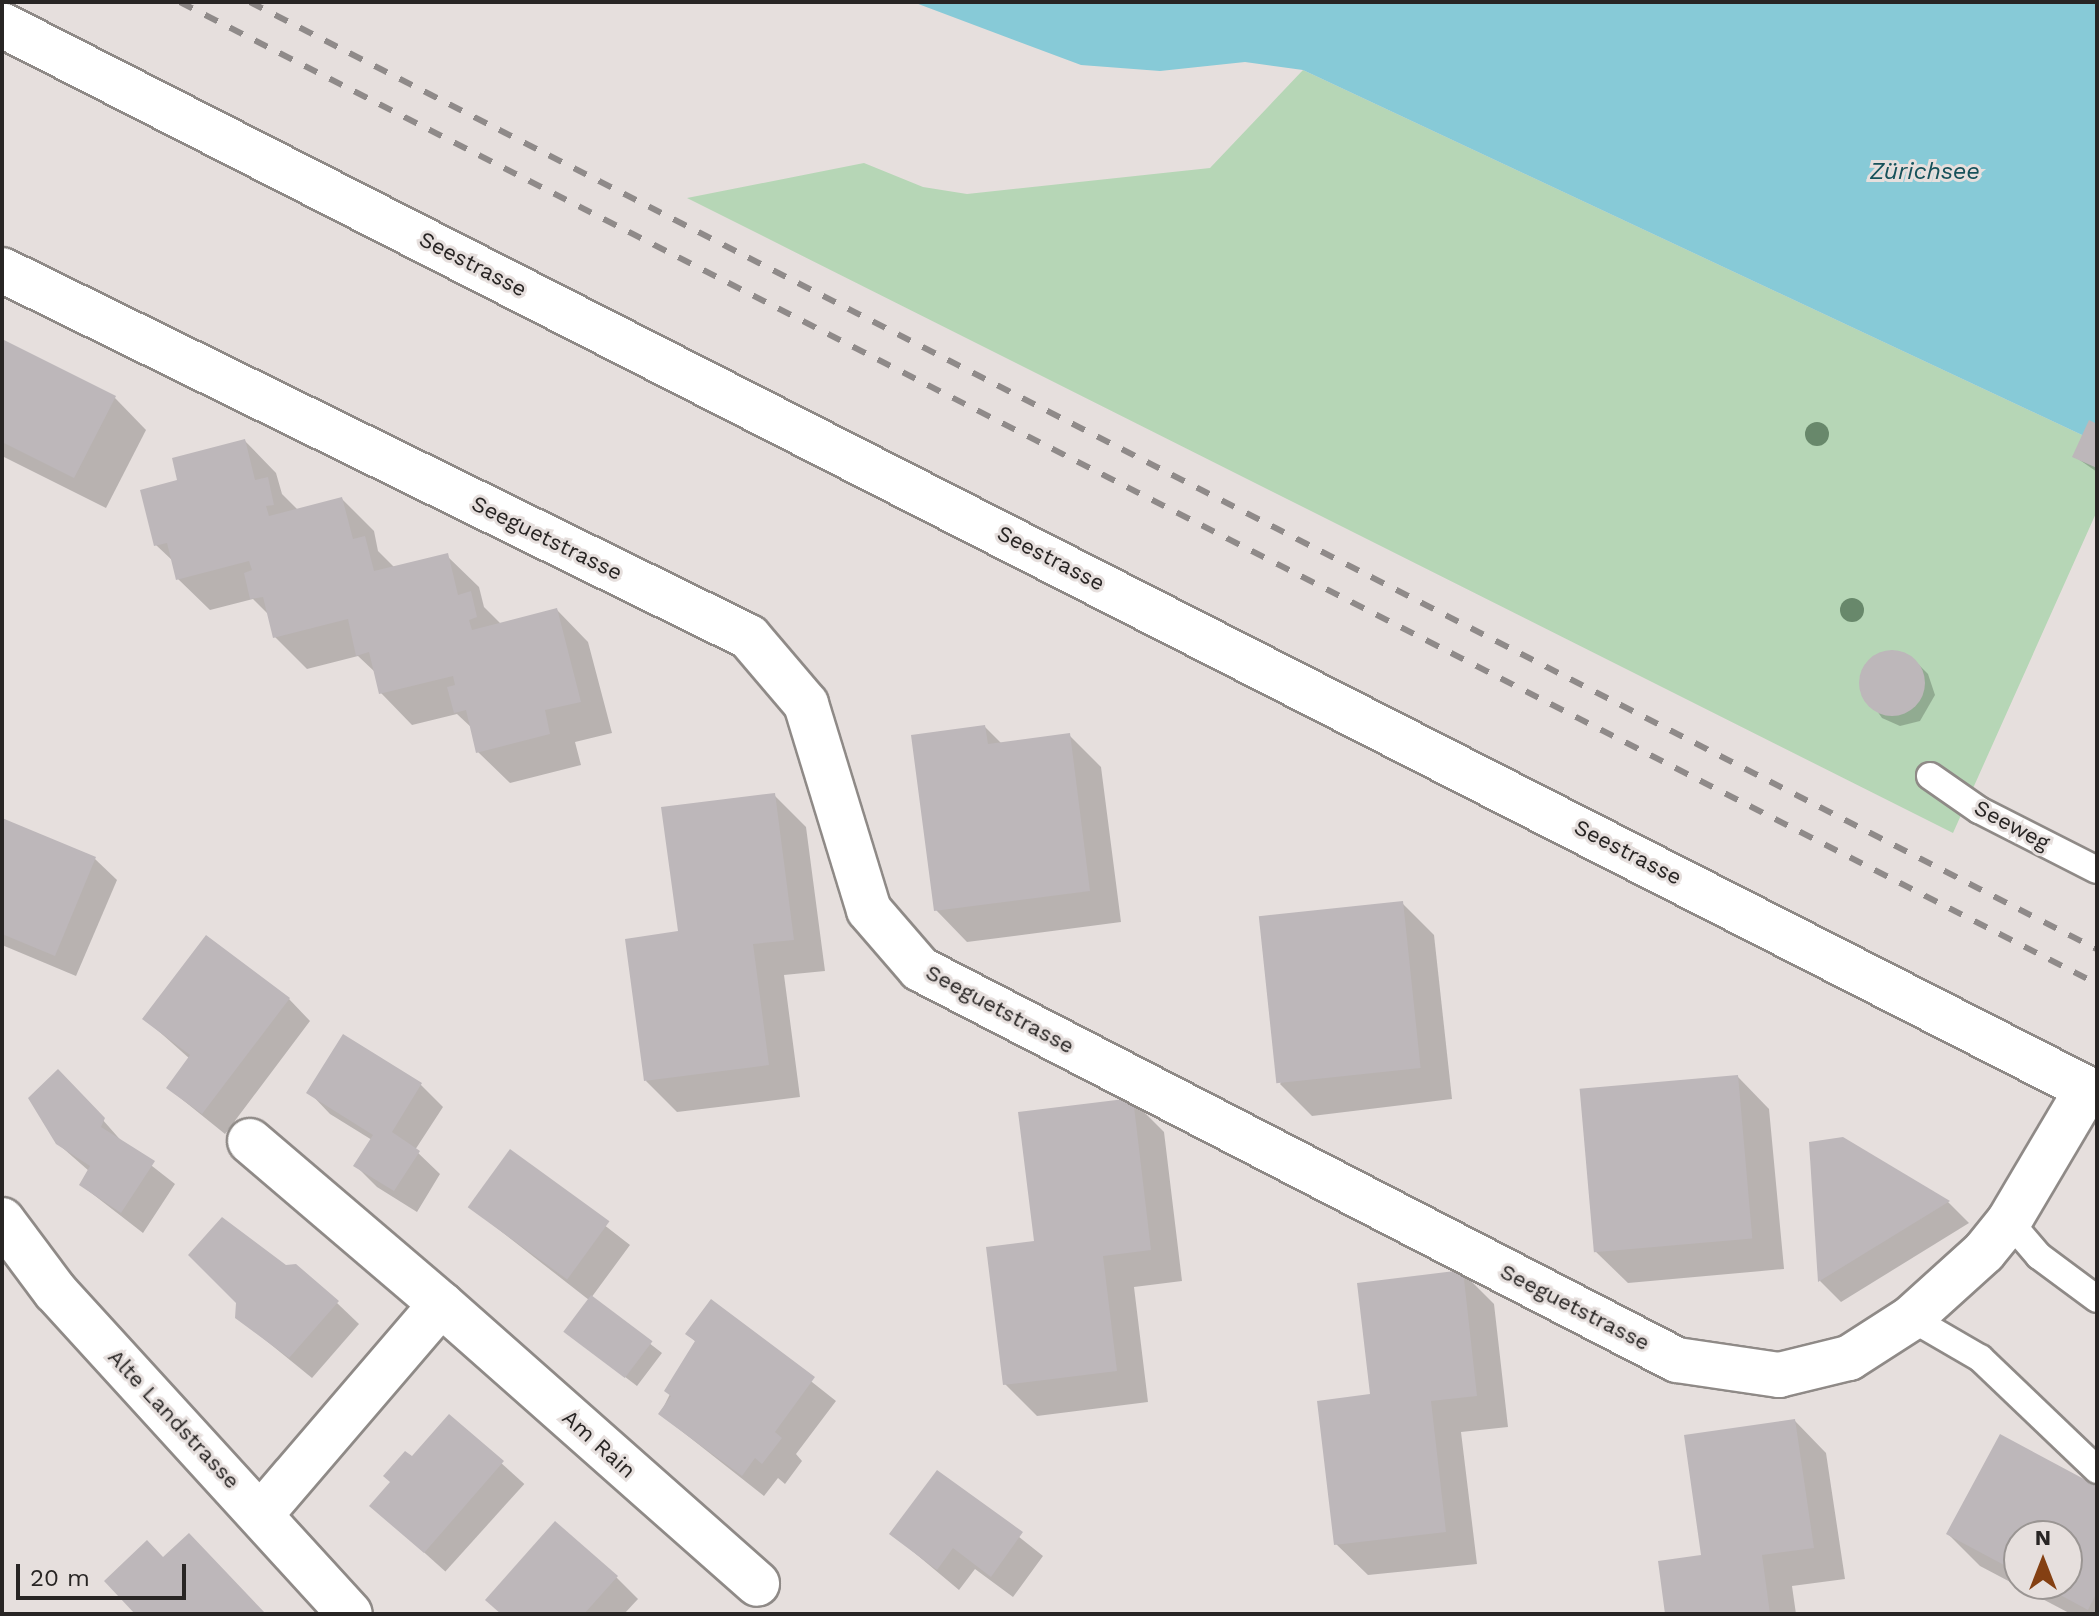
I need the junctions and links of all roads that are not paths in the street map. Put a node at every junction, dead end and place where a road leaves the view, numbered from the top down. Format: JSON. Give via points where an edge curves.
{"nodes":[{"id":1,"x":2,"y":25,"type":"edge"},
{"id":2,"x":2,"y":270,"type":"edge"},
{"id":3,"x":1930,"y":776,"type":"dead end"},
{"id":4,"x":2097,"y":870,"type":"edge"},
{"id":5,"x":2092,"y":1091,"type":"edge"},
{"id":6,"x":250,"y":1141,"type":"dead end"},
{"id":7,"x":2,"y":1220,"type":"edge"},
{"id":8,"x":2009,"y":1221,"type":"junction"},
{"id":9,"x":2097,"y":1299,"type":"edge"},
{"id":10,"x":441,"y":1304,"type":"junction"},
{"id":11,"x":1911,"y":1318,"type":"junction"},
{"id":12,"x":2097,"y":1470,"type":"edge"},
{"id":13,"x":262,"y":1513,"type":"junction"},
{"id":14,"x":757,"y":1584,"type":"dead end"},
{"id":15,"x":350,"y":1614,"type":"edge"}],
"edges":[{"from":1,"to":5,"type":"street","name":"Seestrasse"},
{"from":2,"to":11,"type":"street","name":"Seeguetstrasse","via":[[749,637],[806,704],[869,910],[920,969],[1677,1360],[1779,1375],[1849,1358]]},
{"from":3,"to":4,"type":"lane","name":"Seeweg","via":[[1979,810]]},
{"from":5,"to":8,"type":"street","name":"Seeguetstrasse"},
{"from":6,"to":10,"type":"street","name":"Am Rain"},
{"from":7,"to":13,"type":"street","name":"Alte Landstrasse","via":[[55,1291]]},
{"from":8,"to":9,"type":"lane","via":[[2039,1256]]},
{"from":8,"to":11,"type":"street","name":"Seeguetstrasse","via":[[1984,1252]]},
{"from":10,"to":13,"type":"street"},
{"from":10,"to":14,"type":"street","name":"Am Rain"},
{"from":11,"to":12,"type":"lane","via":[[1980,1358]]},
{"from":13,"to":15,"type":"street","name":"Alte Landstrasse"}]}
